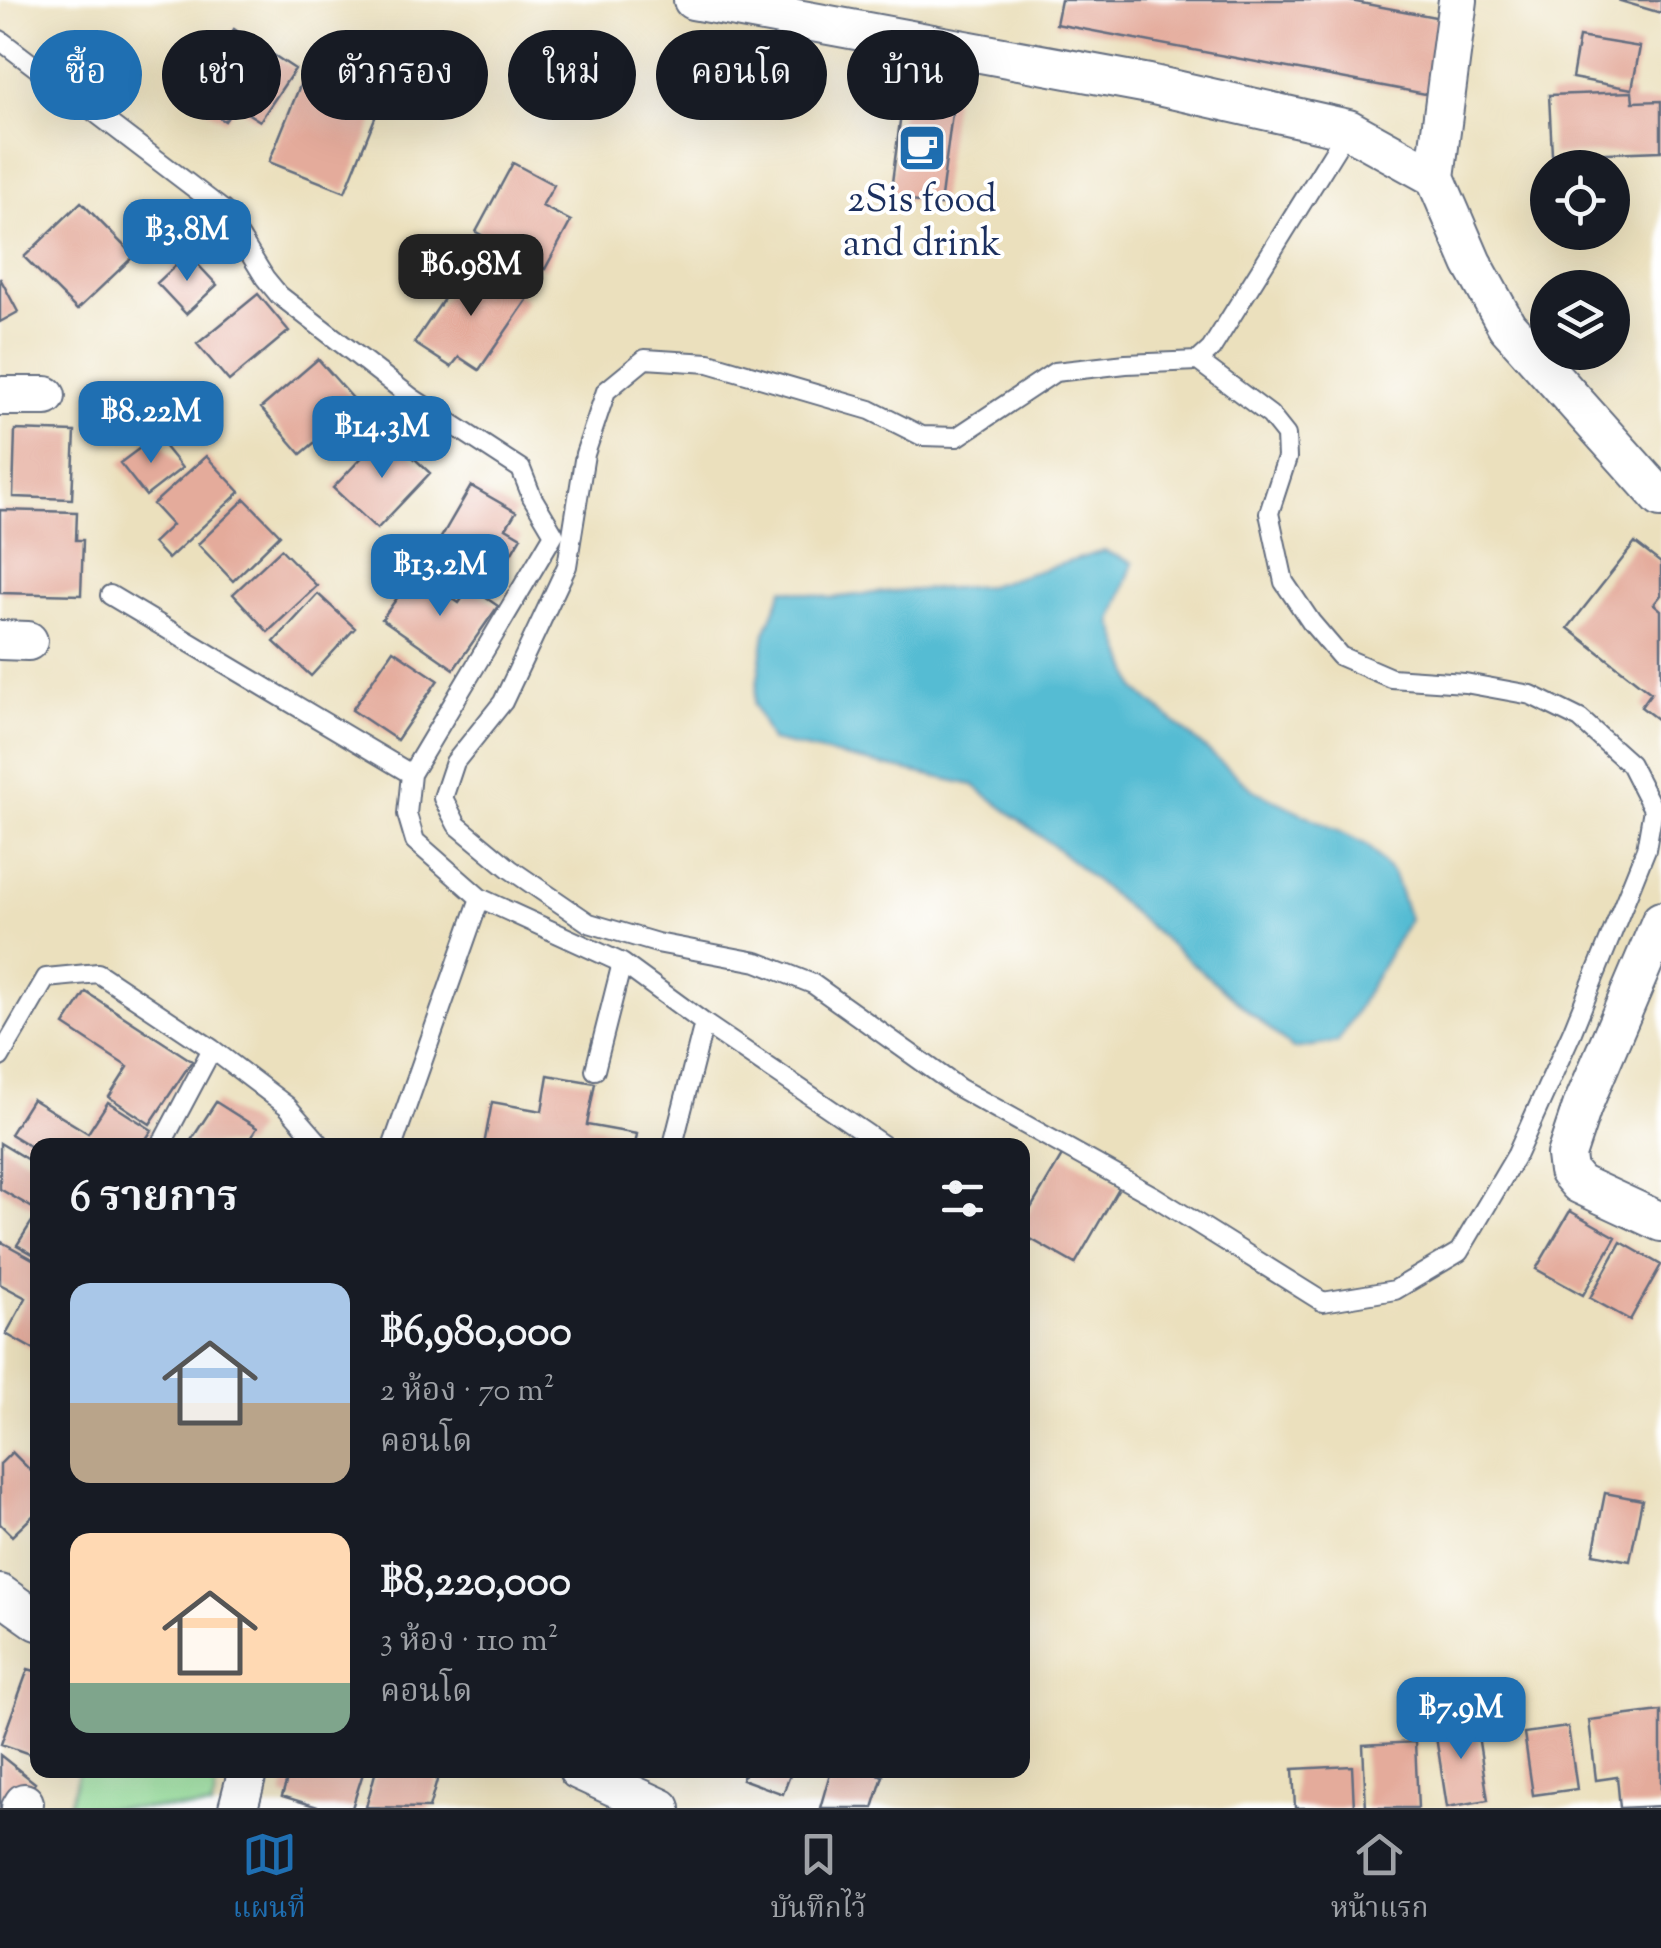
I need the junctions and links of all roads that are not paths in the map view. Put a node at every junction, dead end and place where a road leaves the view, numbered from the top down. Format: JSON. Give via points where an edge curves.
{"nodes":[{"id":1,"x":693,"y":0,"type":"edge"},
{"id":2,"x":1458,"y":0,"type":"edge"},
{"id":3,"x":0,"y":40,"type":"edge"},
{"id":4,"x":1348,"y":129,"type":"junction"},
{"id":5,"x":1434,"y":178,"type":"junction"},
{"id":6,"x":1198,"y":361,"type":"junction"},
{"id":7,"x":0,"y":396,"type":"edge"},
{"id":8,"x":46,"y":396,"type":"dead end"},
{"id":9,"x":1661,"y":498,"type":"edge"},
{"id":10,"x":110,"y":595,"type":"dead end"},
{"id":11,"x":410,"y":774,"type":"junction"},
{"id":12,"x":480,"y":898,"type":"junction"},
{"id":13,"x":1661,"y":922,"type":"edge"},
{"id":14,"x":622,"y":963,"type":"junction"},
{"id":15,"x":704,"y":1023,"type":"junction"},
{"id":16,"x":212,"y":1049,"type":"junction"},
{"id":17,"x":0,"y":1057,"type":"edge"},
{"id":18,"x":595,"y":1070,"type":"dead end"},
{"id":19,"x":165,"y":1138,"type":"edge"},
{"id":20,"x":315,"y":1138,"type":"edge"},
{"id":21,"x":395,"y":1138,"type":"edge"},
{"id":22,"x":675,"y":1138,"type":"edge"},
{"id":23,"x":873,"y":1138,"type":"edge"},
{"id":24,"x":1661,"y":1222,"type":"edge"},
{"id":25,"x":0,"y":1594,"type":"edge"},
{"id":26,"x":30,"y":1615,"type":"edge"},
{"id":27,"x":246,"y":1778,"type":"edge"},
{"id":28,"x":596,"y":1778,"type":"edge"},
{"id":29,"x":238,"y":1808,"type":"edge"},
{"id":30,"x":662,"y":1808,"type":"edge"}],
"edges":[{"from":1,"to":4,"type":"street","via":[[1149,84]]},
{"from":2,"to":5,"type":"street"},
{"from":3,"to":11,"type":"lane","via":[[223,210],[279,296],[412,398],[521,469],[554,534]]},
{"from":4,"to":5,"type":"street"},
{"from":4,"to":6,"type":"lane"},
{"from":5,"to":9,"type":"street","via":[[1508,326]]},
{"from":6,"to":6,"type":"lane","via":[[1286,434],[1287,458],[1269,513],[1284,582],[1340,656],[1391,678],[1531,695],[1580,719],[1630,764],[1654,808],[1626,903],[1518,1154],[1459,1252],[1395,1290],[1323,1302],[1152,1195],[959,1088],[813,984],[757,962],[588,923],[457,825],[443,798],[455,762],[503,702],[567,566],[585,454],[606,391],[645,358],[709,363],[870,410],[922,436],[956,437],[1055,372]]},
{"from":7,"to":8,"type":"street"},
{"from":10,"to":11,"type":"lane"},
{"from":11,"to":12,"type":"lane","via":[[407,814],[415,841]]},
{"from":12,"to":14,"type":"lane"},
{"from":12,"to":21,"type":"lane"},
{"from":13,"to":24,"type":"street","via":[[1566,1156],[1579,1184]]},
{"from":14,"to":15,"type":"lane"},
{"from":14,"to":18,"type":"lane"},
{"from":15,"to":22,"type":"lane"},
{"from":15,"to":23,"type":"lane"},
{"from":16,"to":17,"type":"lane","via":[[98,973],[46,978]]},
{"from":16,"to":19,"type":"lane"},
{"from":16,"to":20,"type":"lane","via":[[287,1106]]},
{"from":25,"to":26,"type":"street"},
{"from":27,"to":29,"type":"street"},
{"from":28,"to":30,"type":"street"}]}
